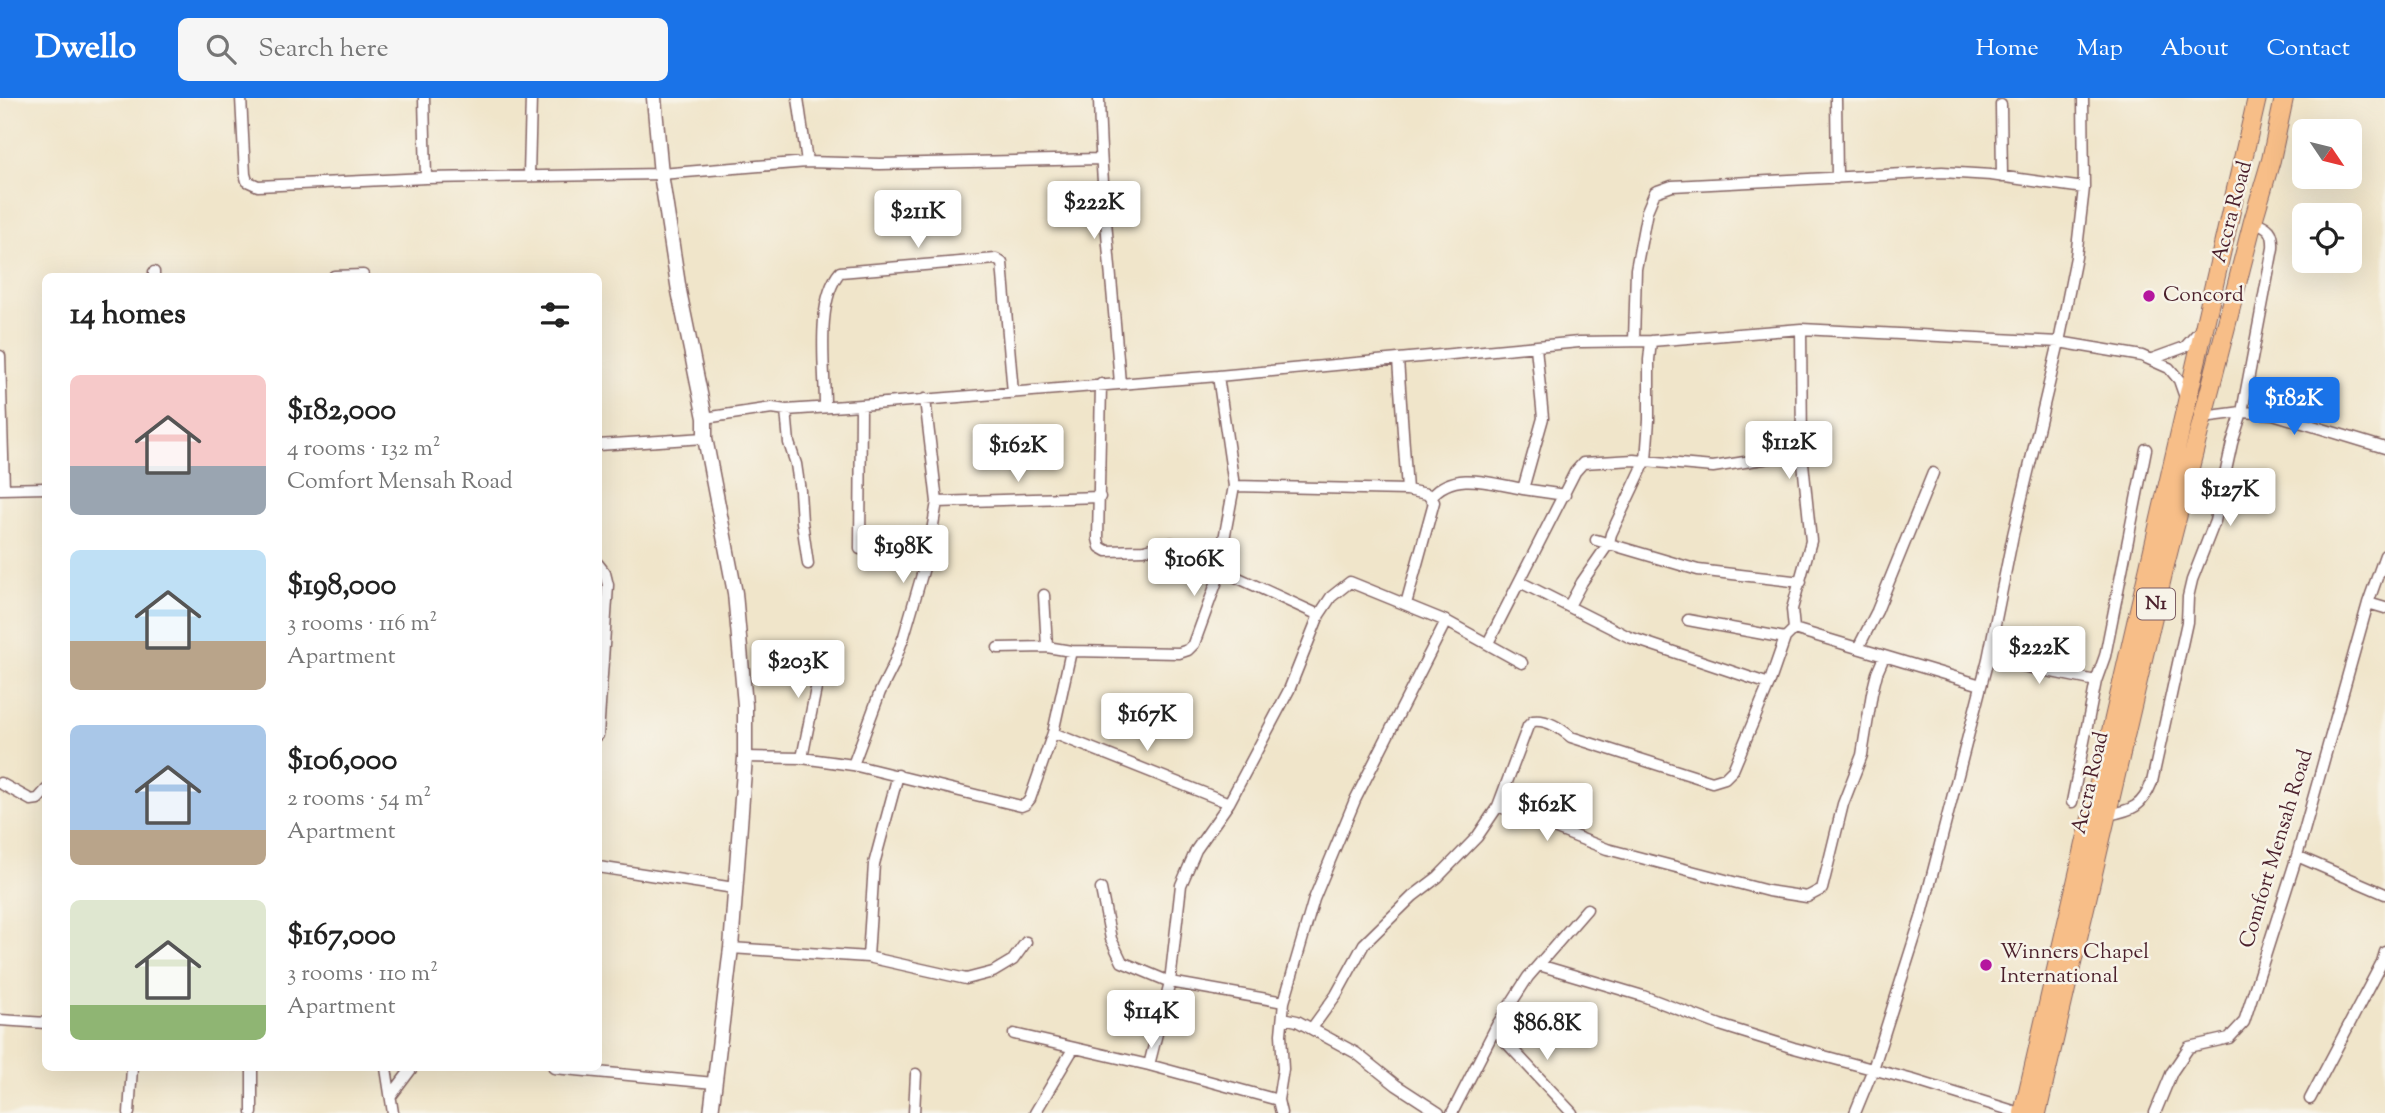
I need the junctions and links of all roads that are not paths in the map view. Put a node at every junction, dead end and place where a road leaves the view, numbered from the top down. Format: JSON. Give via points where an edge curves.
{"nodes":[{"id":1,"x":241,"y":98,"type":"edge"},
{"id":2,"x":424,"y":98,"type":"edge"},
{"id":3,"x":531,"y":98,"type":"edge"},
{"id":4,"x":654,"y":98,"type":"edge"},
{"id":5,"x":798,"y":98,"type":"edge"},
{"id":6,"x":1099,"y":98,"type":"edge"},
{"id":7,"x":1836,"y":98,"type":"edge"},
{"id":8,"x":2083,"y":98,"type":"edge"},
{"id":9,"x":2257,"y":98,"type":"edge"},
{"id":10,"x":2284,"y":98,"type":"edge"},
{"id":11,"x":2001,"y":105,"type":"dead end"},
{"id":12,"x":1100,"y":159,"type":"junction"},
{"id":13,"x":807,"y":162,"type":"junction"},
{"id":14,"x":662,"y":174,"type":"junction"},
{"id":15,"x":529,"y":175,"type":"junction"},
{"id":16,"x":2003,"y":177,"type":"junction"},
{"id":17,"x":426,"y":178,"type":"junction"},
{"id":18,"x":1837,"y":178,"type":"junction"},
{"id":19,"x":2084,"y":188,"type":"junction"},
{"id":20,"x":2253,"y":221,"type":"junction"},
{"id":21,"x":2204,"y":326,"type":"junction"},
{"id":22,"x":1801,"y":329,"type":"junction"},
{"id":23,"x":1634,"y":341,"type":"junction"},
{"id":24,"x":1651,"y":341,"type":"junction"},
{"id":25,"x":2059,"y":342,"type":"junction"},
{"id":26,"x":1536,"y":346,"type":"junction"},
{"id":27,"x":0,"y":356,"type":"edge"},
{"id":28,"x":2152,"y":359,"type":"junction"},
{"id":29,"x":1398,"y":360,"type":"junction"},
{"id":30,"x":1219,"y":376,"type":"junction"},
{"id":31,"x":1120,"y":383,"type":"junction"},
{"id":32,"x":1101,"y":384,"type":"junction"},
{"id":33,"x":1013,"y":393,"type":"junction"},
{"id":34,"x":925,"y":399,"type":"junction"},
{"id":35,"x":2186,"y":403,"type":"junction"},
{"id":36,"x":825,"y":405,"type":"junction"},
{"id":37,"x":861,"y":405,"type":"junction"},
{"id":38,"x":786,"y":410,"type":"junction"},
{"id":39,"x":2242,"y":412,"type":"junction"},
{"id":40,"x":2203,"y":417,"type":"junction"},
{"id":41,"x":705,"y":418,"type":"junction"},
{"id":42,"x":705,"y":438,"type":"junction"},
{"id":43,"x":602,"y":445,"type":"edge"},
{"id":44,"x":2385,"y":448,"type":"edge"},
{"id":45,"x":2146,"y":449,"type":"dead end"},
{"id":46,"x":1802,"y":453,"type":"junction"},
{"id":47,"x":1646,"y":460,"type":"junction"},
{"id":48,"x":1933,"y":473,"type":"dead end"},
{"id":49,"x":1234,"y":486,"type":"junction"},
{"id":50,"x":42,"y":488,"type":"edge"},
{"id":51,"x":2,"y":489,"type":"edge"},
{"id":52,"x":1407,"y":489,"type":"junction"},
{"id":53,"x":1523,"y":489,"type":"junction"},
{"id":54,"x":1564,"y":495,"type":"junction"},
{"id":55,"x":1100,"y":497,"type":"junction"},
{"id":56,"x":1431,"y":497,"type":"junction"},
{"id":57,"x":937,"y":502,"type":"junction"},
{"id":58,"x":1596,"y":540,"type":"dead end"},
{"id":59,"x":1609,"y":543,"type":"junction"},
{"id":60,"x":860,"y":549,"type":"dead end"},
{"id":61,"x":1222,"y":550,"type":"junction"},
{"id":62,"x":2385,"y":555,"type":"edge"},
{"id":63,"x":808,"y":564,"type":"dead end"},
{"id":64,"x":602,"y":569,"type":"edge"},
{"id":65,"x":1221,"y":570,"type":"junction"},
{"id":66,"x":1520,"y":582,"type":"junction"},
{"id":67,"x":1801,"y":582,"type":"junction"},
{"id":68,"x":1044,"y":595,"type":"dead end"},
{"id":69,"x":2368,"y":603,"type":"junction"},
{"id":70,"x":1406,"y":604,"type":"junction"},
{"id":71,"x":1569,"y":606,"type":"junction"},
{"id":72,"x":2385,"y":608,"type":"edge"},
{"id":73,"x":1319,"y":615,"type":"junction"},
{"id":74,"x":1688,"y":620,"type":"dead end"},
{"id":75,"x":1446,"y":621,"type":"junction"},
{"id":76,"x":1794,"y":629,"type":"junction"},
{"id":77,"x":1785,"y":638,"type":"junction"},
{"id":78,"x":1488,"y":643,"type":"junction"},
{"id":79,"x":1046,"y":647,"type":"junction"},
{"id":80,"x":998,"y":648,"type":"dead end"},
{"id":81,"x":1858,"y":648,"type":"junction"},
{"id":82,"x":824,"y":649,"type":"dead end"},
{"id":83,"x":1072,"y":651,"type":"junction"},
{"id":84,"x":1884,"y":657,"type":"junction"},
{"id":85,"x":1987,"y":659,"type":"junction"},
{"id":86,"x":1522,"y":663,"type":"dead end"},
{"id":87,"x":602,"y":675,"type":"edge"},
{"id":88,"x":2096,"y":681,"type":"junction"},
{"id":89,"x":1769,"y":684,"type":"junction"},
{"id":90,"x":1981,"y":685,"type":"junction"},
{"id":91,"x":2093,"y":701,"type":"junction"},
{"id":92,"x":2115,"y":716,"type":"junction"},
{"id":93,"x":1053,"y":733,"type":"junction"},
{"id":94,"x":745,"y":757,"type":"junction"},
{"id":95,"x":802,"y":758,"type":"junction"},
{"id":96,"x":853,"y":765,"type":"junction"},
{"id":97,"x":898,"y":775,"type":"junction"},
{"id":98,"x":0,"y":783,"type":"edge"},
{"id":99,"x":42,"y":794,"type":"edge"},
{"id":100,"x":2072,"y":802,"type":"dead end"},
{"id":101,"x":1228,"y":803,"type":"junction"},
{"id":102,"x":1498,"y":806,"type":"junction"},
{"id":103,"x":2107,"y":816,"type":"junction"},
{"id":104,"x":2297,"y":856,"type":"junction"},
{"id":105,"x":602,"y":868,"type":"edge"},
{"id":106,"x":734,"y":888,"type":"junction"},
{"id":107,"x":1101,"y":889,"type":"dead end"},
{"id":108,"x":2385,"y":894,"type":"edge"},
{"id":109,"x":1587,"y":909,"type":"dead end"},
{"id":110,"x":1026,"y":942,"type":"dead end"},
{"id":111,"x":731,"y":948,"type":"junction"},
{"id":112,"x":868,"y":957,"type":"junction"},
{"id":113,"x":2384,"y":959,"type":"edge"},
{"id":114,"x":1539,"y":965,"type":"junction"},
{"id":115,"x":1170,"y":982,"type":"junction"},
{"id":116,"x":1284,"y":1002,"type":"junction"},
{"id":117,"x":1283,"y":1018,"type":"junction"},
{"id":118,"x":0,"y":1020,"type":"edge"},
{"id":119,"x":42,"y":1024,"type":"edge"},
{"id":120,"x":1497,"y":1025,"type":"junction"},
{"id":121,"x":1312,"y":1028,"type":"junction"},
{"id":122,"x":1014,"y":1034,"type":"dead end"},
{"id":123,"x":1073,"y":1049,"type":"junction"},
{"id":124,"x":1149,"y":1065,"type":"junction"},
{"id":125,"x":1873,"y":1069,"type":"junction"},
{"id":126,"x":132,"y":1071,"type":"edge"},
{"id":127,"x":252,"y":1071,"type":"edge"},
{"id":128,"x":387,"y":1071,"type":"edge"},
{"id":129,"x":410,"y":1071,"type":"edge"},
{"id":130,"x":586,"y":1071,"type":"edge"},
{"id":131,"x":916,"y":1074,"type":"dead end"},
{"id":132,"x":714,"y":1083,"type":"junction"},
{"id":133,"x":391,"y":1096,"type":"junction"},
{"id":134,"x":2310,"y":1099,"type":"dead end"},
{"id":135,"x":1279,"y":1100,"type":"junction"},
{"id":136,"x":129,"y":1113,"type":"edge"},
{"id":137,"x":251,"y":1113,"type":"edge"},
{"id":138,"x":393,"y":1113,"type":"edge"},
{"id":139,"x":711,"y":1113,"type":"edge"},
{"id":140,"x":914,"y":1113,"type":"edge"},
{"id":141,"x":1035,"y":1113,"type":"edge"},
{"id":142,"x":1281,"y":1113,"type":"edge"},
{"id":143,"x":1439,"y":1113,"type":"edge"},
{"id":144,"x":1452,"y":1113,"type":"edge"},
{"id":145,"x":1572,"y":1113,"type":"edge"},
{"id":146,"x":1855,"y":1113,"type":"edge"},
{"id":147,"x":2021,"y":1113,"type":"edge"},
{"id":148,"x":2037,"y":1113,"type":"edge"},
{"id":149,"x":2155,"y":1113,"type":"edge"}],
"edges":[{"from":1,"to":17,"type":"street","via":[[245,174],[252,185]]},
{"from":2,"to":17,"type":"street"},
{"from":3,"to":15,"type":"street"},
{"from":4,"to":14,"type":"street"},
{"from":5,"to":13,"type":"street"},
{"from":6,"to":12,"type":"street"},
{"from":7,"to":18,"type":"street"},
{"from":8,"to":19,"type":"street"},
{"from":9,"to":21,"type":"highway","name":"Accra Road","number":"N1"},
{"from":10,"to":20,"type":"highway","name":"Accra Road","number":"N1"},
{"from":11,"to":16,"type":"street"},
{"from":12,"to":13,"type":"street"},
{"from":12,"to":31,"type":"street"},
{"from":13,"to":14,"type":"street"},
{"from":14,"to":15,"type":"street"},
{"from":14,"to":41,"type":"street","via":[[679,291]]},
{"from":15,"to":17,"type":"street"},
{"from":16,"to":18,"type":"street","via":[[1942,172]]},
{"from":16,"to":19,"type":"street"},
{"from":18,"to":23,"type":"street","via":[[1672,186],[1655,192],[1636,269]]},
{"from":19,"to":25,"type":"street"},
{"from":20,"to":39,"type":"street","via":[[2268,226],[2274,235]]},
{"from":20,"to":40,"type":"highway","name":"Accra Road","number":"N1"},
{"from":21,"to":28,"type":"street","via":[[2185,347]]},
{"from":21,"to":35,"type":"highway","name":"Accra Road","number":"N1"},
{"from":22,"to":24,"type":"street"},
{"from":22,"to":25,"type":"street"},
{"from":22,"to":46,"type":"street"},
{"from":23,"to":24,"type":"street"},
{"from":23,"to":26,"type":"street"},
{"from":24,"to":47,"type":"street"},
{"from":25,"to":28,"type":"street"},
{"from":25,"to":85,"type":"street"},
{"from":26,"to":29,"type":"street"},
{"from":26,"to":53,"type":"street","via":[[1544,418]]},
{"from":27,"to":51,"type":"street"},
{"from":28,"to":35,"type":"street","via":[[2179,380]]},
{"from":29,"to":30,"type":"street"},
{"from":29,"to":52,"type":"street"},
{"from":30,"to":31,"type":"street"},
{"from":30,"to":49,"type":"street"},
{"from":31,"to":32,"type":"street"},
{"from":32,"to":33,"type":"street"},
{"from":32,"to":55,"type":"street"},
{"from":33,"to":34,"type":"street"},
{"from":33,"to":36,"type":"street","via":[[1002,263],[996,259],[839,272],[831,284],[824,326]]},
{"from":34,"to":37,"type":"street"},
{"from":34,"to":57,"type":"street"},
{"from":35,"to":92,"type":"highway","name":"Accra Road","number":"N1"},
{"from":36,"to":37,"type":"street"},
{"from":36,"to":38,"type":"street"},
{"from":37,"to":60,"type":"street"},
{"from":38,"to":41,"type":"street"},
{"from":38,"to":63,"type":"street"},
{"from":39,"to":40,"type":"street"},
{"from":39,"to":44,"type":"street","via":[[2273,414]]},
{"from":39,"to":103,"type":"street","via":[[2216,522],[2192,580],[2152,782],[2136,808]]},
{"from":40,"to":103,"type":"highway","name":"Accra Road","number":"N1"},
{"from":41,"to":42,"type":"street"},
{"from":42,"to":43,"type":"street"},
{"from":42,"to":94,"type":"street","via":[[735,593]]},
{"from":45,"to":88,"type":"street","via":[[2105,656]]},
{"from":46,"to":47,"type":"street","via":[[1713,467]]},
{"from":46,"to":67,"type":"street","via":[[1811,541]]},
{"from":47,"to":54,"type":"street","via":[[1583,463]]},
{"from":47,"to":59,"type":"street"},
{"from":48,"to":81,"type":"street"},
{"from":49,"to":52,"type":"street"},
{"from":49,"to":61,"type":"street"},
{"from":50,"to":51,"type":"street"},
{"from":52,"to":56,"type":"street"},
{"from":53,"to":54,"type":"street"},
{"from":53,"to":56,"type":"street","via":[[1458,480],[1445,484]]},
{"from":54,"to":66,"type":"street"},
{"from":55,"to":57,"type":"street"},
{"from":55,"to":61,"type":"street","via":[[1098,539],[1107,551],[1144,550],[1171,542]]},
{"from":56,"to":70,"type":"street","via":[[1434,502]]},
{"from":57,"to":96,"type":"street","via":[[928,554],[904,636]]},
{"from":58,"to":59,"type":"street"},
{"from":59,"to":67,"type":"street","via":[[1698,570]]},
{"from":59,"to":71,"type":"street"},
{"from":61,"to":65,"type":"street"},
{"from":62,"to":69,"type":"street","name":"Comfort Mensah Road"},
{"from":64,"to":87,"type":"street","via":[[608,585]]},
{"from":65,"to":73,"type":"street"},
{"from":65,"to":83,"type":"street","via":[[1188,650]]},
{"from":66,"to":71,"type":"street"},
{"from":66,"to":78,"type":"street"},
{"from":67,"to":76,"type":"street","via":[[1792,609]]},
{"from":68,"to":79,"type":"street"},
{"from":69,"to":72,"type":"street"},
{"from":69,"to":104,"type":"street","name":"Comfort Mensah Road"},
{"from":70,"to":73,"type":"street","via":[[1350,582],[1331,597]]},
{"from":70,"to":75,"type":"street"},
{"from":71,"to":89,"type":"street","via":[[1629,637]]},
{"from":73,"to":101,"type":"street","via":[[1289,690]]},
{"from":74,"to":77,"type":"street"},
{"from":75,"to":78,"type":"street"},
{"from":75,"to":116,"type":"street","via":[[1355,800],[1314,899]]},
{"from":76,"to":77,"type":"street"},
{"from":76,"to":81,"type":"street"},
{"from":77,"to":89,"type":"street"},
{"from":78,"to":86,"type":"street"},
{"from":79,"to":80,"type":"street"},
{"from":79,"to":83,"type":"street"},
{"from":81,"to":84,"type":"street"},
{"from":82,"to":95,"type":"street"},
{"from":83,"to":93,"type":"street"},
{"from":84,"to":90,"type":"street"},
{"from":84,"to":102,"type":"street","via":[[1874,683],[1861,755],[1843,804],[1822,889],[1816,894],[1807,897],[1768,891],[1656,863]]},
{"from":85,"to":88,"type":"street"},
{"from":85,"to":90,"type":"street"},
{"from":88,"to":91,"type":"street"},
{"from":89,"to":102,"type":"street","via":[[1733,770],[1725,778],[1713,782],[1572,737],[1539,720],[1528,726]]},
{"from":90,"to":125,"type":"street","via":[[1921,918]]},
{"from":91,"to":92,"type":"street"},
{"from":91,"to":100,"type":"street"},
{"from":92,"to":147,"type":"highway","name":"Accra Road","number":"N1"},
{"from":93,"to":97,"type":"street","via":[[1030,799],[1021,806]]},
{"from":93,"to":101,"type":"street"},
{"from":94,"to":95,"type":"street"},
{"from":94,"to":106,"type":"street"},
{"from":95,"to":96,"type":"street"},
{"from":96,"to":97,"type":"street"},
{"from":97,"to":112,"type":"street","via":[[874,864]]},
{"from":98,"to":99,"type":"street","via":[[31,800]]},
{"from":101,"to":115,"type":"street","via":[[1196,850],[1181,885]]},
{"from":102,"to":121,"type":"street","via":[[1456,860],[1364,944]]},
{"from":103,"to":148,"type":"highway","name":"Accra Road","number":"N1"},
{"from":104,"to":108,"type":"street"},
{"from":104,"to":149,"type":"street","name":"Comfort Mensah Road","via":[[2244,1022],[2229,1038],[2189,1047],[2172,1072]]},
{"from":105,"to":106,"type":"street"},
{"from":106,"to":111,"type":"street"},
{"from":107,"to":115,"type":"street","via":[[1117,956],[1129,966]]},
{"from":109,"to":114,"type":"street"},
{"from":110,"to":112,"type":"street","via":[[1013,960],[993,972],[966,979]]},
{"from":111,"to":112,"type":"street"},
{"from":111,"to":132,"type":"street"},
{"from":113,"to":134,"type":"street"},
{"from":114,"to":120,"type":"street"},
{"from":114,"to":125,"type":"street"},
{"from":115,"to":116,"type":"street"},
{"from":115,"to":124,"type":"street"},
{"from":116,"to":117,"type":"street"},
{"from":117,"to":121,"type":"street"},
{"from":117,"to":135,"type":"street"},
{"from":118,"to":119,"type":"street"},
{"from":120,"to":144,"type":"street"},
{"from":120,"to":145,"type":"street","via":[[1502,1038]]},
{"from":121,"to":143,"type":"street","via":[[1356,1053]]},
{"from":122,"to":123,"type":"street"},
{"from":123,"to":124,"type":"street"},
{"from":123,"to":141,"type":"street"},
{"from":124,"to":135,"type":"street"},
{"from":125,"to":146,"type":"street"},
{"from":125,"to":147,"type":"street"},
{"from":126,"to":136,"type":"street"},
{"from":127,"to":137,"type":"street"},
{"from":128,"to":133,"type":"street"},
{"from":129,"to":133,"type":"street"},
{"from":130,"to":132,"type":"street"},
{"from":131,"to":140,"type":"street"},
{"from":132,"to":139,"type":"street"},
{"from":133,"to":138,"type":"street"},
{"from":135,"to":142,"type":"street"}]}
